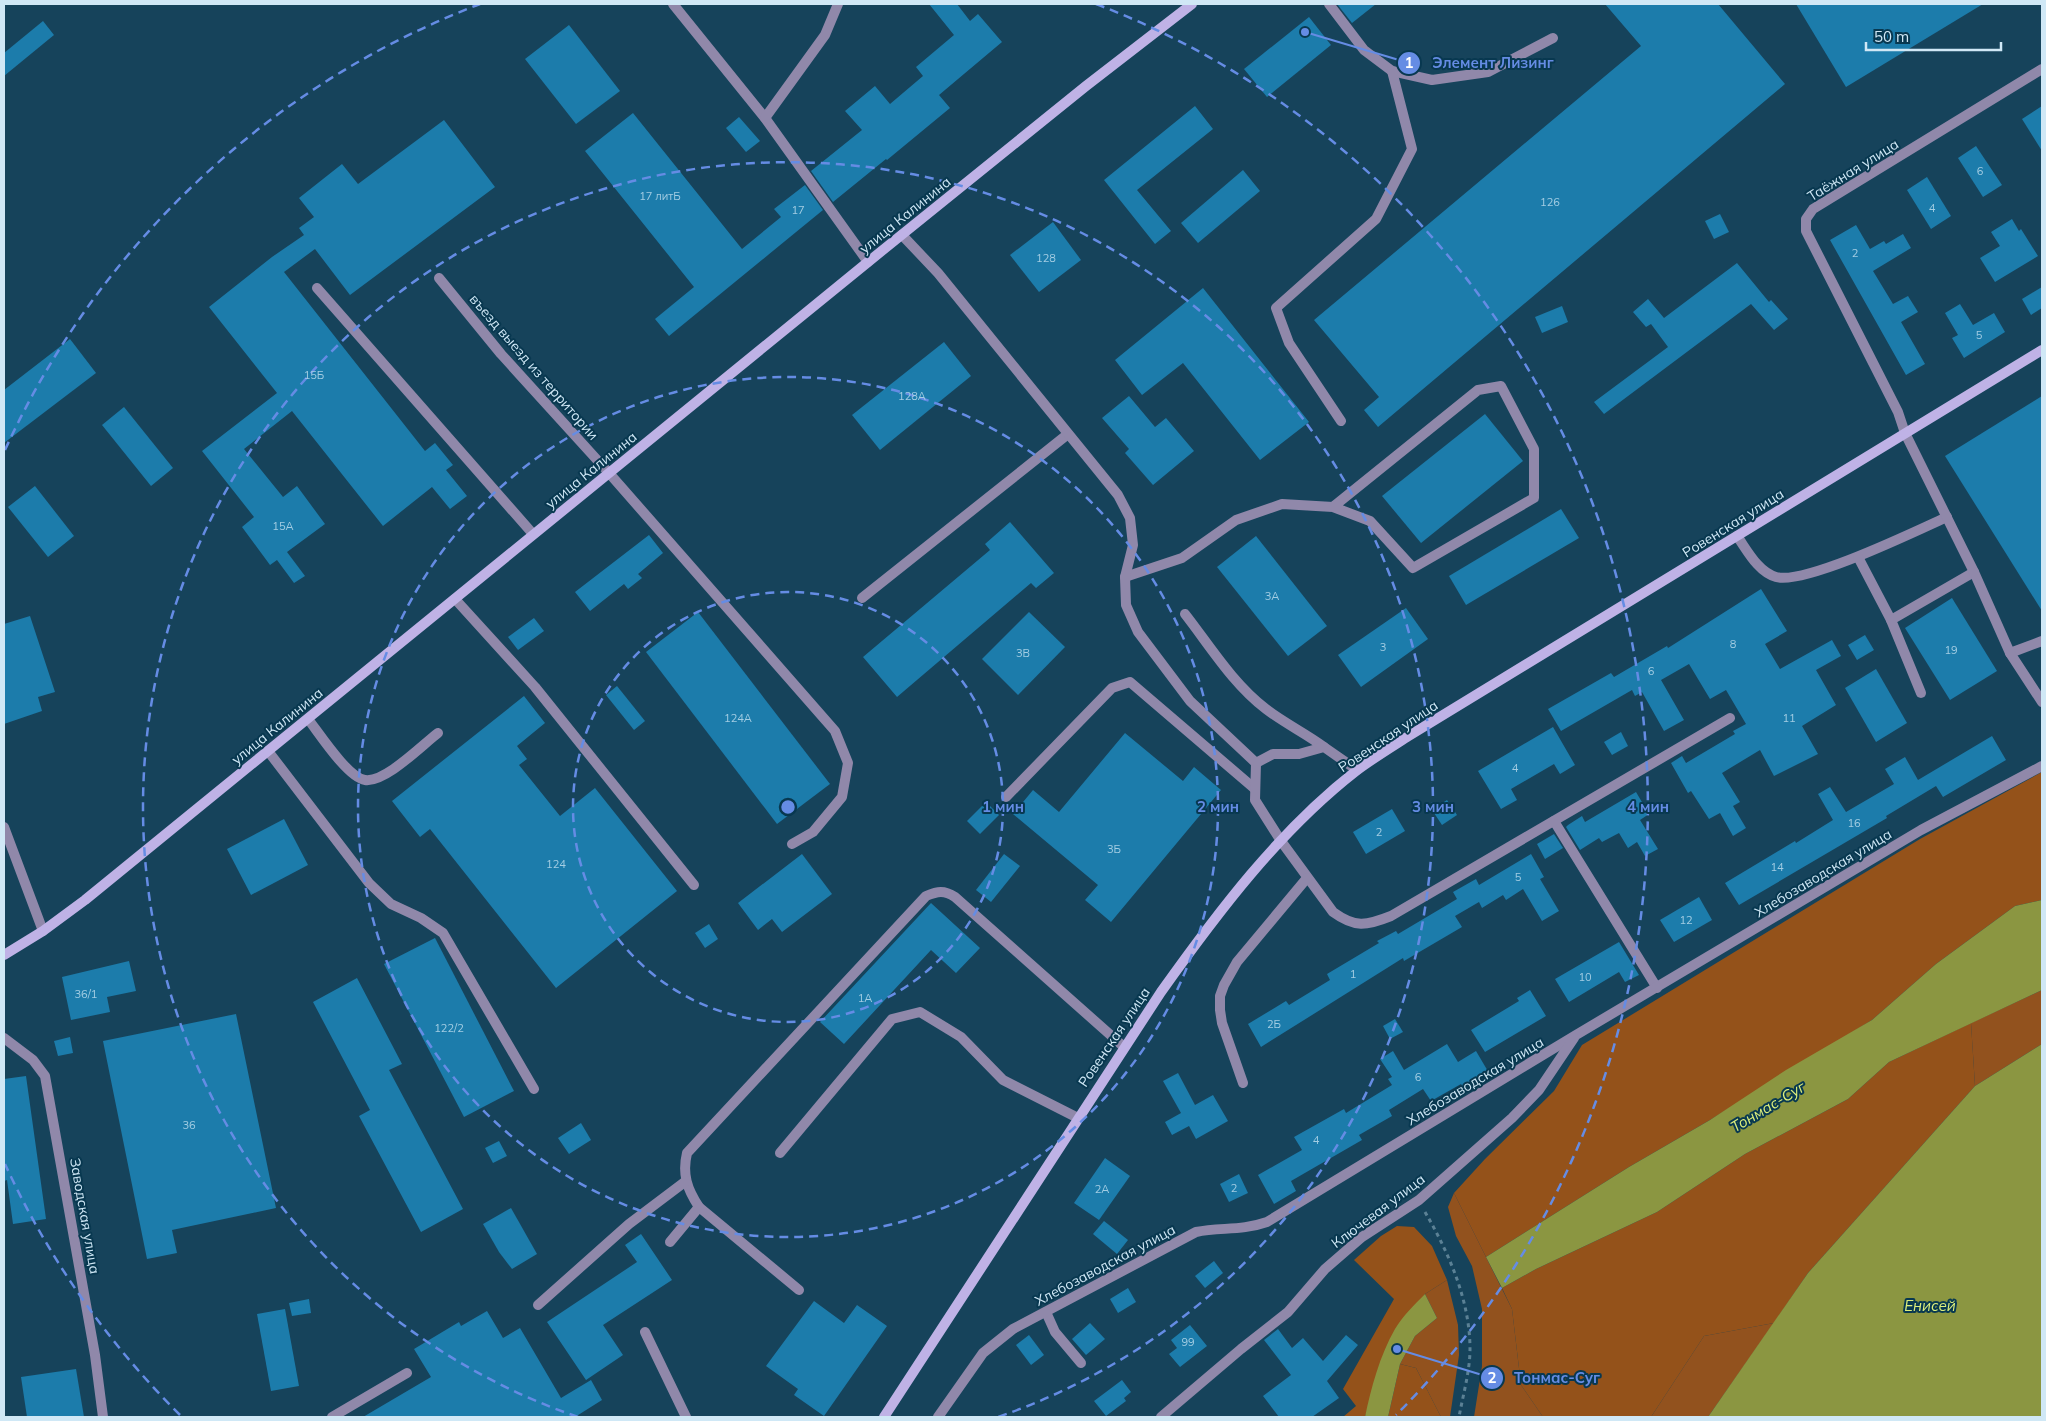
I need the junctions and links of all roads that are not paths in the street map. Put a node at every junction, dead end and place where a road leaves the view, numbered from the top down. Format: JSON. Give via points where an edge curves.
{"nodes":[{"id":1,"x":673,"y":4,"type":"edge"},
{"id":2,"x":838,"y":4,"type":"edge"},
{"id":3,"x":1192,"y":4,"type":"edge"},
{"id":4,"x":1329,"y":4,"type":"edge"},
{"id":5,"x":1553,"y":38,"type":"dead end"},
{"id":6,"x":2042,"y":69,"type":"edge"},
{"id":7,"x":1392,"y":71,"type":"junction"},
{"id":8,"x":765,"y":118,"type":"junction"},
{"id":9,"x":902,"y":235,"type":"junction"},
{"id":10,"x":868,"y":262,"type":"junction"},
{"id":11,"x":440,"y":278,"type":"dead end"},
{"id":12,"x":317,"y":288,"type":"dead end"},
{"id":13,"x":2042,"y":350,"type":"edge"},
{"id":14,"x":1341,"y":421,"type":"dead end"},
{"id":15,"x":1905,"y":433,"type":"junction"},
{"id":16,"x":1068,"y":434,"type":"junction"},
{"id":17,"x":609,"y":474,"type":"junction"},
{"id":18,"x":1332,"y":506,"type":"junction"},
{"id":19,"x":1948,"y":517,"type":"junction"},
{"id":20,"x":533,"y":534,"type":"junction"},
{"id":21,"x":1737,"y":536,"type":"junction"},
{"id":22,"x":1858,"y":556,"type":"junction"},
{"id":23,"x":1974,"y":572,"type":"junction"},
{"id":24,"x":1125,"y":577,"type":"junction"},
{"id":25,"x":862,"y":598,"type":"dead end"},
{"id":26,"x":455,"y":599,"type":"junction"},
{"id":27,"x":1185,"y":614,"type":"dead end"},
{"id":28,"x":1891,"y":620,"type":"junction"},
{"id":29,"x":2042,"y":641,"type":"edge"},
{"id":30,"x":2010,"y":653,"type":"junction"},
{"id":31,"x":1921,"y":693,"type":"dead end"},
{"id":32,"x":2042,"y":702,"type":"edge"},
{"id":33,"x":1730,"y":718,"type":"dead end"},
{"id":34,"x":308,"y":719,"type":"junction"},
{"id":35,"x":438,"y":733,"type":"dead end"},
{"id":36,"x":1324,"y":747,"type":"junction"},
{"id":37,"x":268,"y":751,"type":"junction"},
{"id":38,"x":1256,"y":762,"type":"junction"},
{"id":39,"x":2042,"y":766,"type":"edge"},
{"id":40,"x":1357,"y":770,"type":"junction"},
{"id":41,"x":1255,"y":789,"type":"junction"},
{"id":42,"x":1006,"y":797,"type":"dead end"},
{"id":43,"x":1554,"y":821,"type":"junction"},
{"id":44,"x":4,"y":827,"type":"edge"},
{"id":45,"x":1281,"y":841,"type":"junction"},
{"id":46,"x":792,"y":844,"type":"dead end"},
{"id":47,"x":1307,"y":878,"type":"junction"},
{"id":48,"x":694,"y":885,"type":"dead end"},
{"id":49,"x":43,"y":931,"type":"junction"},
{"id":50,"x":4,"y":955,"type":"edge"},
{"id":51,"x":1657,"y":988,"type":"junction"},
{"id":52,"x":1576,"y":1035,"type":"junction"},
{"id":53,"x":4,"y":1038,"type":"edge"},
{"id":54,"x":1124,"y":1046,"type":"junction"},
{"id":55,"x":1243,"y":1083,"type":"dead end"},
{"id":56,"x":534,"y":1089,"type":"dead end"},
{"id":57,"x":1078,"y":1118,"type":"junction"},
{"id":58,"x":780,"y":1153,"type":"dead end"},
{"id":59,"x":686,"y":1181,"type":"junction"},
{"id":60,"x":700,"y":1207,"type":"junction"},
{"id":61,"x":670,"y":1242,"type":"dead end"},
{"id":62,"x":799,"y":1290,"type":"dead end"},
{"id":63,"x":538,"y":1305,"type":"dead end"},
{"id":64,"x":1046,"y":1312,"type":"junction"},
{"id":65,"x":645,"y":1332,"type":"dead end"},
{"id":66,"x":1081,"y":1363,"type":"dead end"},
{"id":67,"x":407,"y":1373,"type":"dead end"},
{"id":68,"x":103,"y":1417,"type":"edge"},
{"id":69,"x":332,"y":1417,"type":"edge"},
{"id":70,"x":686,"y":1417,"type":"edge"},
{"id":71,"x":884,"y":1417,"type":"edge"},
{"id":72,"x":938,"y":1417,"type":"edge"},
{"id":73,"x":1161,"y":1417,"type":"edge"}],
"edges":[{"from":1,"to":8,"type":"street"},
{"from":2,"to":8,"type":"street","via":[[825,35]]},
{"from":3,"to":9,"type":"main road","name":"улица Калинина"},
{"from":4,"to":7,"type":"street","via":[[1364,50]]},
{"from":5,"to":7,"type":"street","via":[[1488,72],[1432,80]]},
{"from":6,"to":15,"type":"street","name":"Таёжная улица","via":[[1813,209],[1806,219],[1806,231],[1898,412]]},
{"from":7,"to":14,"type":"street","via":[[1412,149],[1376,219],[1276,308],[1289,343]]},
{"from":8,"to":10,"type":"street"},
{"from":9,"to":10,"type":"main road","name":"улица Калинина"},
{"from":9,"to":16,"type":"street","via":[[938,273]]},
{"from":10,"to":17,"type":"main road","name":"улица Калинина"},
{"from":11,"to":17,"type":"street","name":"въезд выезд из территории","via":[[501,354]]},
{"from":12,"to":20,"type":"street"},
{"from":13,"to":15,"type":"main road","name":"Ровенская улица"},
{"from":15,"to":19,"type":"street"},
{"from":15,"to":21,"type":"main road","name":"Ровенская улица"},
{"from":16,"to":24,"type":"street","via":[[1118,495],[1130,518],[1133,546]]},
{"from":16,"to":25,"type":"street"},
{"from":17,"to":20,"type":"main road","name":"улица Калинина"},
{"from":17,"to":46,"type":"street","name":"въезд выезд из территории","via":[[835,731],[848,763],[842,797],[813,832]]},
{"from":18,"to":18,"type":"street","via":[[1370,521],[1413,568],[1534,498],[1534,449],[1501,386],[1478,390]]},
{"from":18,"to":24,"type":"street","via":[[1282,504],[1236,520],[1182,558]]},
{"from":19,"to":22,"type":"street"},
{"from":19,"to":23,"type":"street"},
{"from":20,"to":26,"type":"main road","name":"улица Калинина"},
{"from":21,"to":22,"type":"street","via":[[1757,563],[1775,577],[1791,578]]},
{"from":21,"to":40,"type":"main road","name":"Ровенская улица"},
{"from":22,"to":28,"type":"street"},
{"from":23,"to":28,"type":"street"},
{"from":23,"to":30,"type":"street"},
{"from":24,"to":38,"type":"street","via":[[1126,606],[1138,632],[1190,701]]},
{"from":26,"to":34,"type":"main road","name":"улица Калинина"},
{"from":26,"to":48,"type":"street","via":[[535,687]]},
{"from":27,"to":36,"type":"street","via":[[1241,685],[1265,708]]},
{"from":28,"to":31,"type":"street"},
{"from":29,"to":30,"type":"street"},
{"from":30,"to":32,"type":"street"},
{"from":33,"to":43,"type":"street"},
{"from":34,"to":35,"type":"street","via":[[347,768],[363,780],[385,775]]},
{"from":34,"to":37,"type":"main road","name":"улица Калинина"},
{"from":36,"to":38,"type":"street","via":[[1299,754],[1272,754]]},
{"from":36,"to":40,"type":"street"},
{"from":37,"to":49,"type":"main road","name":"улица Калинина","via":[[86,900]]},
{"from":37,"to":56,"type":"street","via":[[369,883],[391,904],[421,918],[443,934]]},
{"from":38,"to":41,"type":"street"},
{"from":39,"to":51,"type":"street","name":"Хлебозаводская улица","via":[[1921,830]]},
{"from":40,"to":45,"type":"main road","name":"Ровенская улица"},
{"from":41,"to":42,"type":"street","via":[[1130,682],[1112,688]]},
{"from":41,"to":45,"type":"street","via":[[1255,800]]},
{"from":43,"to":47,"type":"street","via":[[1391,916],[1367,924],[1343,920]]},
{"from":43,"to":51,"type":"street"},
{"from":44,"to":49,"type":"street"},
{"from":45,"to":47,"type":"street"},
{"from":45,"to":54,"type":"main road","name":"Ровенская улица","via":[[1206,928]]},
{"from":47,"to":55,"type":"street","via":[[1237,962],[1220,996],[1221,1016]]},
{"from":49,"to":50,"type":"main road","name":"улица Калинина"},
{"from":51,"to":52,"type":"street","name":"Хлебозаводская улица"},
{"from":52,"to":64,"type":"street","name":"Хлебозаводская улица","via":[[1267,1222],[1250,1228],[1213,1228],[1196,1232]]},
{"from":52,"to":73,"type":"street","name":"Ключевая улица","via":[[1539,1090],[1512,1118],[1419,1200],[1362,1237],[1325,1269],[1288,1312]]},
{"from":53,"to":68,"type":"street","name":"Заводская улица","via":[[33,1060],[45,1076]]},
{"from":54,"to":57,"type":"main road","name":"Ровенская улица"},
{"from":54,"to":59,"type":"street","via":[[955,897],[937,891],[926,896],[687,1153],[684,1166]]},
{"from":57,"to":58,"type":"street","via":[[1002,1080],[961,1037],[920,1012],[892,1019]]},
{"from":57,"to":71,"type":"main road","name":"Ровенская улица"},
{"from":59,"to":60,"type":"street"},
{"from":59,"to":63,"type":"street","via":[[629,1224]]},
{"from":60,"to":61,"type":"street"},
{"from":60,"to":62,"type":"street"},
{"from":64,"to":66,"type":"street","via":[[1055,1332]]},
{"from":64,"to":72,"type":"street","name":"Хлебозаводская улица","via":[[1013,1329],[982,1353]]},
{"from":65,"to":70,"type":"street"},
{"from":67,"to":69,"type":"street"}]}
